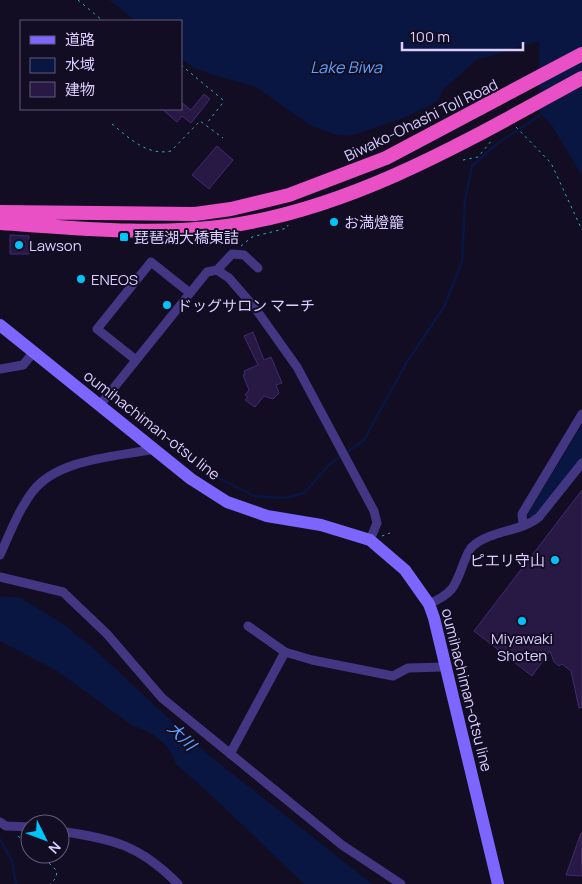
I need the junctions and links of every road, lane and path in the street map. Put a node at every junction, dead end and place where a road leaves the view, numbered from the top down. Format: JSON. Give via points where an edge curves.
{"nodes":[{"id":1,"x":78,"y":0,"type":"edge"},
{"id":2,"x":102,"y":20,"type":"edge"},
{"id":3,"x":582,"y":54,"type":"edge"},
{"id":4,"x":182,"y":67,"type":"edge"},
{"id":5,"x":582,"y":78,"type":"edge"},
{"id":6,"x":112,"y":124,"type":"dead end"},
{"id":7,"x":206,"y":124,"type":"junction"},
{"id":8,"x":513,"y":125,"type":"junction"},
{"id":9,"x":496,"y":136,"type":"dead end"},
{"id":10,"x":223,"y":138,"type":"dead end"},
{"id":11,"x":463,"y":160,"type":"dead end"},
{"id":12,"x":0,"y":212,"type":"edge"},
{"id":13,"x":290,"y":222,"type":"dead end"},
{"id":14,"x":0,"y":223,"type":"edge"},
{"id":15,"x":582,"y":230,"type":"edge"},
{"id":16,"x":240,"y":248,"type":"dead end"},
{"id":17,"x":258,"y":268,"type":"dead end"},
{"id":18,"x":217,"y":270,"type":"junction"},
{"id":19,"x":190,"y":293,"type":"junction"},
{"id":20,"x":0,"y":325,"type":"edge"},
{"id":21,"x":33,"y":353,"type":"junction"},
{"id":22,"x":136,"y":360,"type":"junction"},
{"id":23,"x":0,"y":369,"type":"edge"},
{"id":24,"x":100,"y":405,"type":"junction"},
{"id":25,"x":582,"y":414,"type":"edge"},
{"id":26,"x":154,"y":449,"type":"junction"},
{"id":27,"x":582,"y":463,"type":"edge"},
{"id":28,"x":523,"y":524,"type":"junction"},
{"id":29,"x":390,"y":533,"type":"dead end"},
{"id":30,"x":376,"y":538,"type":"junction"},
{"id":31,"x":0,"y":555,"type":"edge"},
{"id":32,"x":0,"y":577,"type":"edge"},
{"id":33,"x":429,"y":604,"type":"junction"},
{"id":34,"x":248,"y":626,"type":"dead end"},
{"id":35,"x":285,"y":652,"type":"junction"},
{"id":36,"x":445,"y":667,"type":"junction"},
{"id":37,"x":230,"y":754,"type":"junction"},
{"id":38,"x":3,"y":824,"type":"edge"},
{"id":39,"x":20,"y":826,"type":"edge"},
{"id":40,"x":70,"y":832,"type":"edge"},
{"id":41,"x":20,"y":838,"type":"edge"},
{"id":42,"x":50,"y":864,"type":"edge"},
{"id":43,"x":50,"y":884,"type":"edge"},
{"id":44,"x":178,"y":884,"type":"edge"},
{"id":45,"x":401,"y":884,"type":"edge"},
{"id":46,"x":498,"y":884,"type":"edge"}],
"edges":[{"from":1,"to":2,"type":"path"},
{"from":3,"to":12,"type":"highway","name":"Biwako-Ohashi Toll Road","via":[[386,158],[325,183],[268,201],[195,214]]},
{"from":4,"to":7,"type":"path","via":[[223,100]]},
{"from":5,"to":8,"type":"highway"},
{"from":6,"to":7,"type":"path","via":[[140,145],[164,152],[177,147],[197,122]]},
{"from":7,"to":10,"type":"path"},
{"from":8,"to":14,"type":"highway","via":[[370,187],[248,222],[196,229]]},
{"from":8,"to":15,"type":"path","via":[[551,163]]},
{"from":9,"to":11,"type":"path","via":[[478,157]]},
{"from":13,"to":16,"type":"path","via":[[287,228],[252,238]]},
{"from":17,"to":18,"type":"street","via":[[244,255],[232,254]]},
{"from":18,"to":19,"type":"street","via":[[207,272]]},
{"from":18,"to":30,"type":"street","via":[[229,278],[255,308],[297,367],[374,511]]},
{"from":19,"to":22,"type":"street"},
{"from":19,"to":22,"type":"street","via":[[151,262],[103,321],[97,329]]},
{"from":20,"to":21,"type":"main road","name":"oumihachiman-otsu line"},
{"from":21,"to":23,"type":"street","via":[[23,364]]},
{"from":21,"to":24,"type":"main road","name":"oumihachiman-otsu line"},
{"from":22,"to":24,"type":"street"},
{"from":24,"to":26,"type":"main road","name":"oumihachiman-otsu line"},
{"from":25,"to":28,"type":"street","via":[[522,514]]},
{"from":26,"to":30,"type":"main road","name":"oumihachiman-otsu line","via":[[227,502],[267,516]]},
{"from":26,"to":31,"type":"street","via":[[89,460],[61,470],[35,488]]},
{"from":27,"to":28,"type":"street","via":[[539,517],[532,524]]},
{"from":28,"to":33,"type":"street","via":[[476,543],[469,549],[454,590]]},
{"from":29,"to":30,"type":"path"},
{"from":30,"to":33,"type":"main road","name":"oumihachiman-otsu line","via":[[405,570]]},
{"from":32,"to":37,"type":"street","via":[[63,592],[130,660],[162,698]]},
{"from":33,"to":36,"type":"main road","name":"oumihachiman-otsu line"},
{"from":34,"to":35,"type":"street"},
{"from":35,"to":36,"type":"street","via":[[393,676],[408,668]]},
{"from":35,"to":37,"type":"street"},
{"from":36,"to":46,"type":"main road","name":"oumihachiman-otsu line"},
{"from":37,"to":45,"type":"street","via":[[342,845]]},
{"from":38,"to":39,"type":"street"},
{"from":38,"to":41,"type":"path"},
{"from":40,"to":44,"type":"street","via":[[130,847],[150,859]]},
{"from":42,"to":43,"type":"path","via":[[57,871]]}]}
